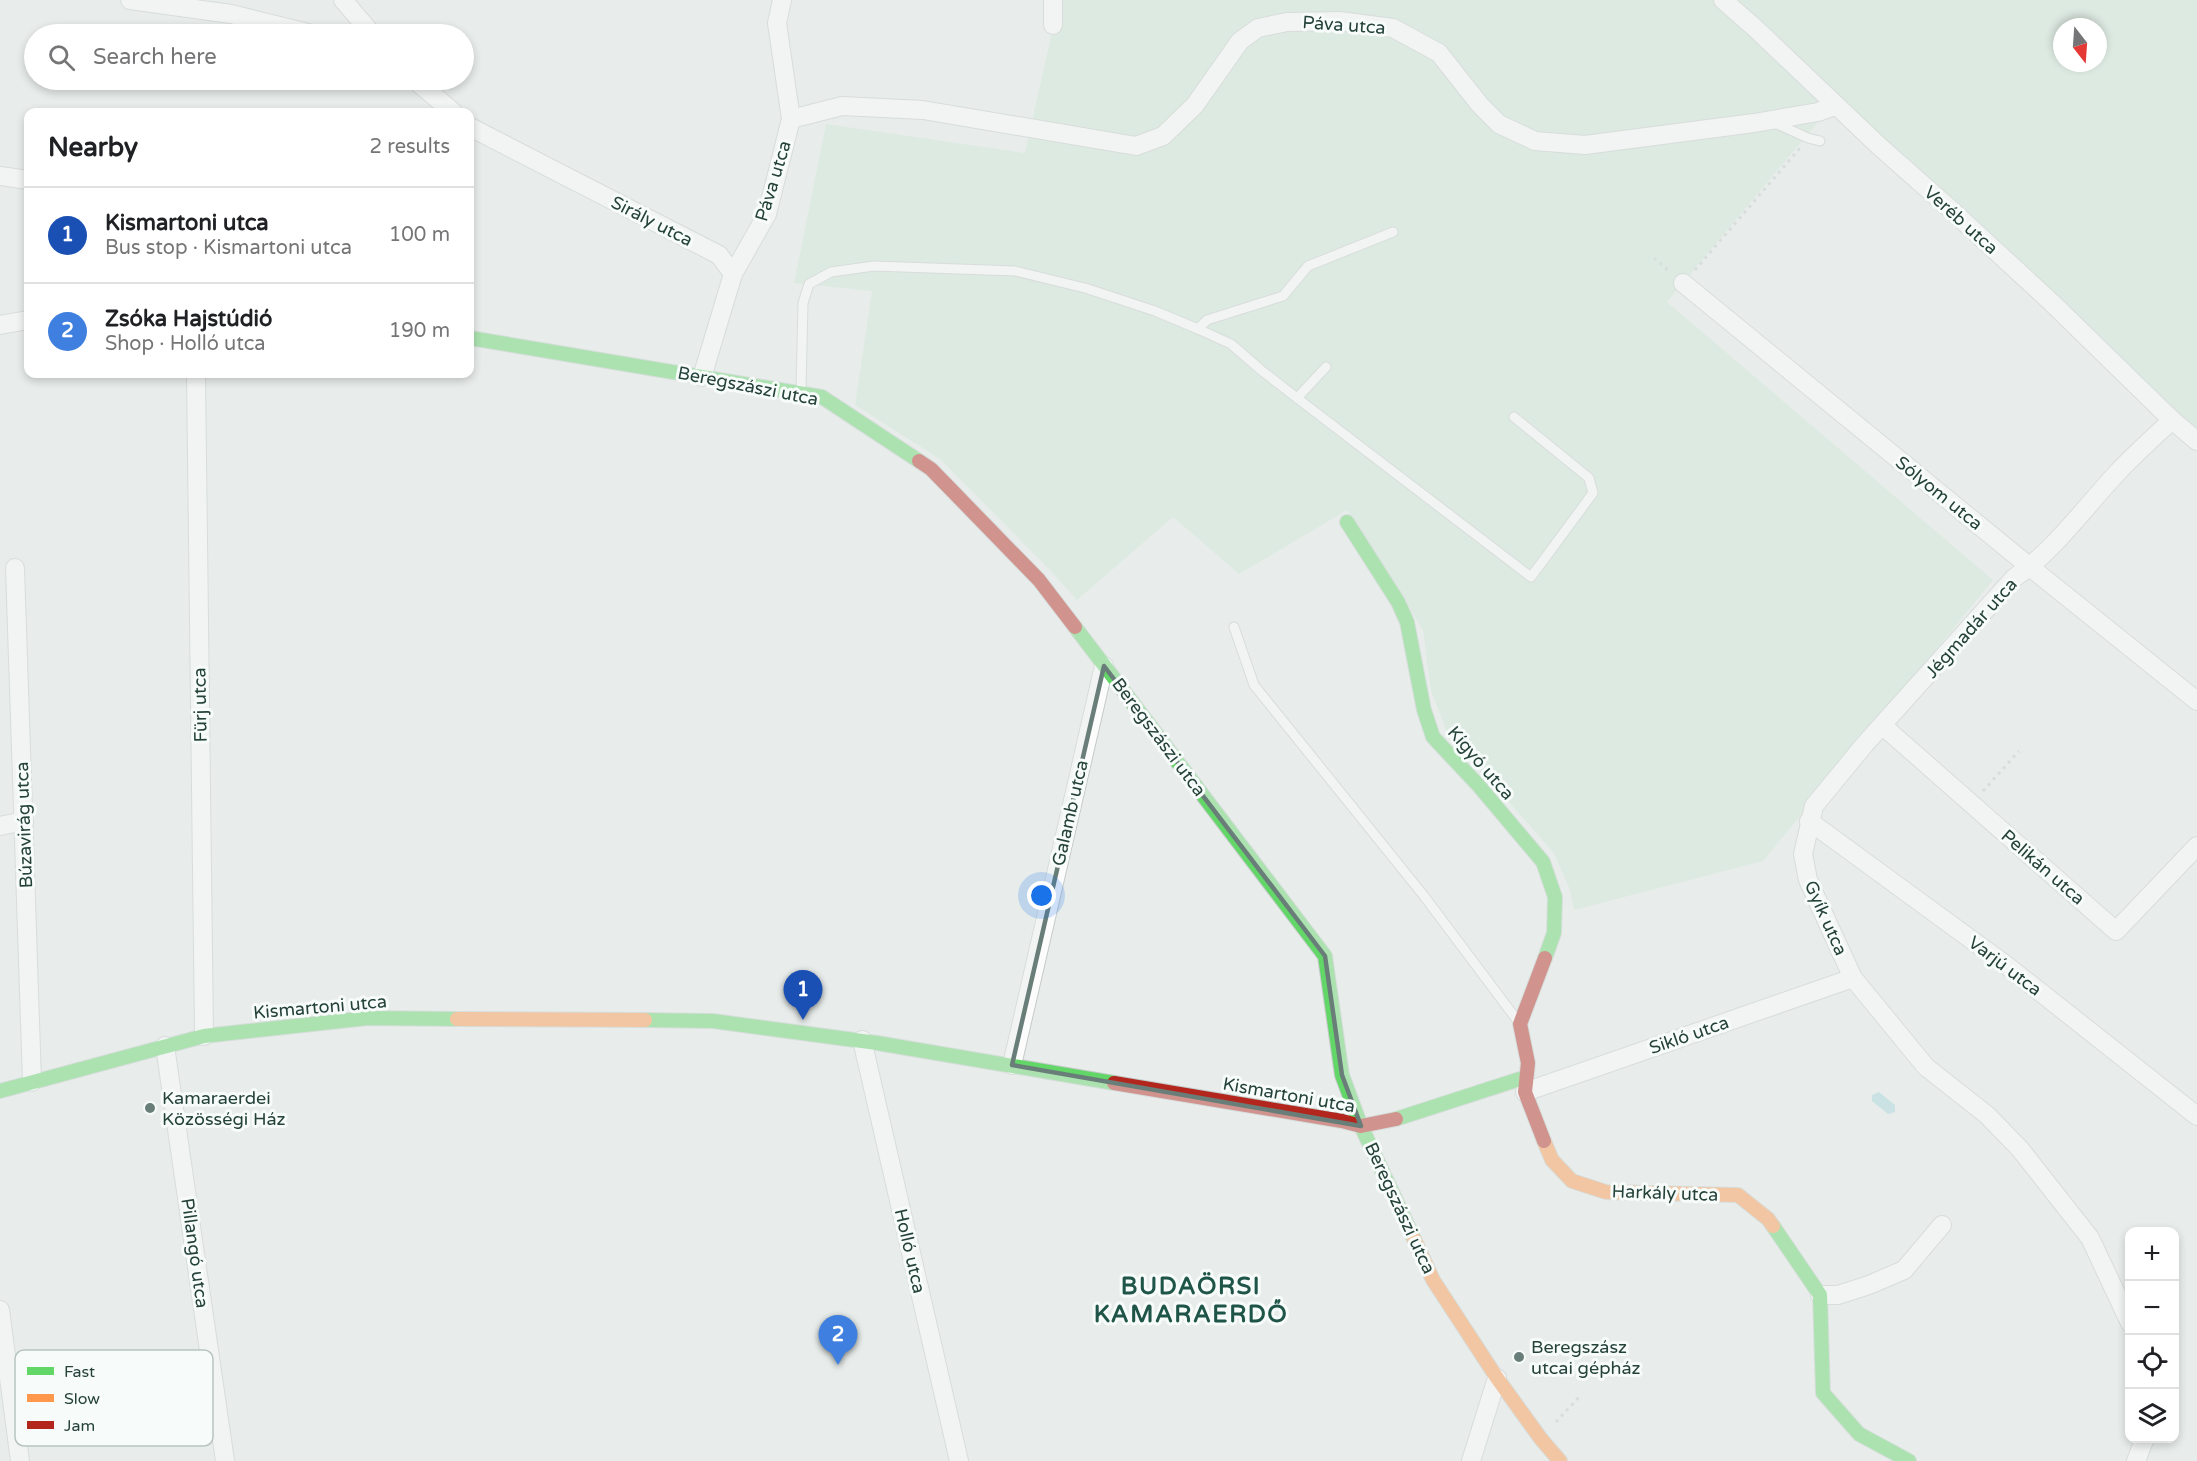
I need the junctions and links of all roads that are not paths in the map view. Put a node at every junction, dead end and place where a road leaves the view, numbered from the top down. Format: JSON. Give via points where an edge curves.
{"nodes":[{"id":1,"x":130,"y":0,"type":"edge"},
{"id":2,"x":343,"y":0,"type":"edge"},
{"id":3,"x":782,"y":0,"type":"edge"},
{"id":4,"x":1053,"y":0,"type":"edge"},
{"id":5,"x":1723,"y":0,"type":"edge"},
{"id":6,"x":272,"y":24,"type":"edge"},
{"id":7,"x":363,"y":24,"type":"edge"},
{"id":8,"x":1053,"y":25,"type":"dead end"},
{"id":9,"x":427,"y":90,"type":"edge"},
{"id":10,"x":1835,"y":106,"type":"junction"},
{"id":11,"x":448,"y":108,"type":"edge"},
{"id":12,"x":791,"y":119,"type":"junction"},
{"id":13,"x":1770,"y":120,"type":"junction"},
{"id":14,"x":474,"y":129,"type":"edge"},
{"id":15,"x":1820,"y":141,"type":"dead end"},
{"id":16,"x":0,"y":176,"type":"edge"},
{"id":17,"x":24,"y":179,"type":"edge"},
{"id":18,"x":1393,"y":232,"type":"dead end"},
{"id":19,"x":733,"y":274,"type":"junction"},
{"id":20,"x":1683,"y":283,"type":"road end"},
{"id":21,"x":24,"y":321,"type":"edge"},
{"id":22,"x":0,"y":325,"type":"edge"},
{"id":23,"x":1198,"y":328,"type":"junction"},
{"id":24,"x":474,"y":339,"type":"edge"},
{"id":25,"x":1326,"y":367,"type":"dead end"},
{"id":26,"x":702,"y":377,"type":"junction"},
{"id":27,"x":196,"y":378,"type":"edge"},
{"id":28,"x":801,"y":394,"type":"junction"},
{"id":29,"x":1297,"y":398,"type":"junction"},
{"id":30,"x":1514,"y":417,"type":"dead end"},
{"id":31,"x":2172,"y":420,"type":"junction"},
{"id":32,"x":2197,"y":441,"type":"edge"},
{"id":33,"x":1347,"y":522,"type":"dead end"},
{"id":34,"x":2030,"y":567,"type":"junction"},
{"id":35,"x":15,"y":568,"type":"dead end"},
{"id":36,"x":1234,"y":627,"type":"dead end"},
{"id":37,"x":1104,"y":666,"type":"junction"},
{"id":38,"x":2197,"y":701,"type":"edge"},
{"id":39,"x":1882,"y":726,"type":"junction"},
{"id":40,"x":24,"y":821,"type":"junction"},
{"id":41,"x":1809,"y":821,"type":"junction"},
{"id":42,"x":0,"y":826,"type":"edge"},
{"id":43,"x":2197,"y":846,"type":"edge"},
{"id":44,"x":1853,"y":978,"type":"junction"},
{"id":45,"x":1520,"y":1024,"type":"junction"},
{"id":46,"x":204,"y":1036,"type":"junction"},
{"id":47,"x":862,"y":1040,"type":"junction"},
{"id":48,"x":165,"y":1046,"type":"junction"},
{"id":49,"x":1012,"y":1065,"type":"junction"},
{"id":50,"x":32,"y":1082,"type":"junction"},
{"id":51,"x":1525,"y":1084,"type":"junction"},
{"id":52,"x":0,"y":1091,"type":"edge"},
{"id":53,"x":2197,"y":1116,"type":"edge"},
{"id":54,"x":1362,"y":1126,"type":"junction"},
{"id":55,"x":1942,"y":1225,"type":"dead end"},
{"id":56,"x":1820,"y":1295,"type":"junction"},
{"id":57,"x":0,"y":1310,"type":"edge"},
{"id":58,"x":2125,"y":1312,"type":"edge"},
{"id":59,"x":209,"y":1350,"type":"edge"},
{"id":60,"x":213,"y":1378,"type":"edge"},
{"id":61,"x":1497,"y":1378,"type":"junction"},
{"id":62,"x":15,"y":1423,"type":"edge"},
{"id":63,"x":2143,"y":1443,"type":"edge"},
{"id":64,"x":18,"y":1446,"type":"edge"},
{"id":65,"x":20,"y":1461,"type":"edge"},
{"id":66,"x":225,"y":1461,"type":"edge"},
{"id":67,"x":959,"y":1461,"type":"edge"},
{"id":68,"x":1471,"y":1461,"type":"edge"},
{"id":69,"x":1560,"y":1461,"type":"edge"},
{"id":70,"x":1909,"y":1461,"type":"edge"},
{"id":71,"x":2136,"y":1461,"type":"edge"}],
"edges":[{"from":1,"to":6,"type":"street","via":[[231,14]]},
{"from":2,"to":7,"type":"street"},
{"from":3,"to":12,"type":"street","name":"Páva utca","via":[[777,23]]},
{"from":4,"to":8,"type":"street"},
{"from":5,"to":10,"type":"street","name":"Veréb utca"},
{"from":9,"to":11,"type":"street"},
{"from":10,"to":13,"type":"street","name":"Páva utca"},
{"from":10,"to":31,"type":"street","name":"Veréb utca","via":[[2052,302]]},
{"from":12,"to":13,"type":"street","name":"Páva utca","via":[[842,106],[923,110],[1136,146],[1163,136],[1195,105],[1240,41],[1258,28],[1287,22],[1339,21],[1393,28],[1439,52],[1498,124],[1535,141],[1585,145]]},
{"from":12,"to":19,"type":"street","name":"Páva utca","via":[[767,214]]},
{"from":13,"to":15,"type":"lane"},
{"from":14,"to":19,"type":"street","name":"Sirály utca","via":[[719,255]]},
{"from":16,"to":17,"type":"street"},
{"from":18,"to":23,"type":"lane","via":[[1308,266],[1283,296],[1207,320]]},
{"from":19,"to":26,"type":"street"},
{"from":20,"to":34,"type":"street","name":"Sólyom utca"},
{"from":21,"to":22,"type":"street"},
{"from":23,"to":28,"type":"lane","via":[[1085,288],[1015,271],[874,266],[831,272],[809,284],[803,303]]},
{"from":23,"to":29,"type":"lane","via":[[1231,344]]},
{"from":24,"to":26,"type":"street","name":"Beregszászi utca"},
{"from":25,"to":29,"type":"lane"},
{"from":26,"to":28,"type":"street","name":"Beregszászi utca"},
{"from":27,"to":46,"type":"street","name":"Fürj utca"},
{"from":28,"to":37,"type":"street","name":"Beregszászi utca","via":[[822,398],[931,469],[1039,580]]},
{"from":29,"to":30,"type":"lane","via":[[1531,577],[1593,493],[1589,478]]},
{"from":31,"to":32,"type":"street","name":"Veréb utca"},
{"from":31,"to":34,"type":"street","name":"Jégmadár utca"},
{"from":33,"to":45,"type":"street","name":"Kígyó utca","via":[[1407,622],[1424,711],[1433,737],[1543,862],[1555,897],[1554,933]]},
{"from":34,"to":38,"type":"street","name":"Sólyom utca"},
{"from":34,"to":39,"type":"street","name":"Jégmadár utca","via":[[2014,578]]},
{"from":35,"to":40,"type":"street","name":"Búzavirág utca"},
{"from":36,"to":45,"type":"lane","via":[[1254,685],[1424,896]]},
{"from":37,"to":49,"type":"street","name":"Galamb utca"},
{"from":37,"to":54,"type":"street","name":"Beregszászi utca","via":[[1326,956],[1342,1075]]},
{"from":39,"to":41,"type":"street","name":"Jégmadár utca","via":[[1814,806]]},
{"from":39,"to":43,"type":"street","name":"Pelikán utca","via":[[2116,930]]},
{"from":40,"to":42,"type":"street"},
{"from":40,"to":50,"type":"street","name":"Búzavirág utca"},
{"from":41,"to":44,"type":"street","name":"Gyík utca","via":[[1803,854],[1808,880]]},
{"from":41,"to":53,"type":"street","name":"Varjú utca","via":[[2006,965]]},
{"from":44,"to":51,"type":"street","name":"Sikló utca"},
{"from":44,"to":58,"type":"street","via":[[1926,1067],[1987,1115],[2020,1149],[2090,1238]]},
{"from":45,"to":51,"type":"street","via":[[1528,1063]]},
{"from":46,"to":47,"type":"street","name":"Kismartoni utca","via":[[374,1017],[713,1021]]},
{"from":46,"to":48,"type":"street","name":"Kismartoni utca"},
{"from":47,"to":49,"type":"street","name":"Kismartoni utca"},
{"from":47,"to":67,"type":"street","name":"Holló utca"},
{"from":48,"to":50,"type":"street","name":"Kismartoni utca"},
{"from":48,"to":59,"type":"street","name":"Pillangó utca"},
{"from":49,"to":54,"type":"street","name":"Kismartoni utca"},
{"from":50,"to":52,"type":"street","name":"Kismartoni utca"},
{"from":51,"to":54,"type":"street"},
{"from":51,"to":56,"type":"street","name":"Harkály utca","via":[[1552,1160],[1572,1181],[1606,1192],[1738,1195],[1768,1219]]},
{"from":54,"to":61,"type":"street","name":"Beregszászi utca","via":[[1433,1280]]},
{"from":55,"to":56,"type":"street","via":[[1904,1269],[1838,1295]]},
{"from":56,"to":70,"type":"street","via":[[1823,1394],[1859,1434]]},
{"from":57,"to":62,"type":"street"},
{"from":60,"to":66,"type":"street","name":"Pillangó utca"},
{"from":61,"to":68,"type":"street"},
{"from":61,"to":69,"type":"street","name":"Beregszászi utca"},
{"from":63,"to":71,"type":"street"},
{"from":64,"to":65,"type":"street"}]}
